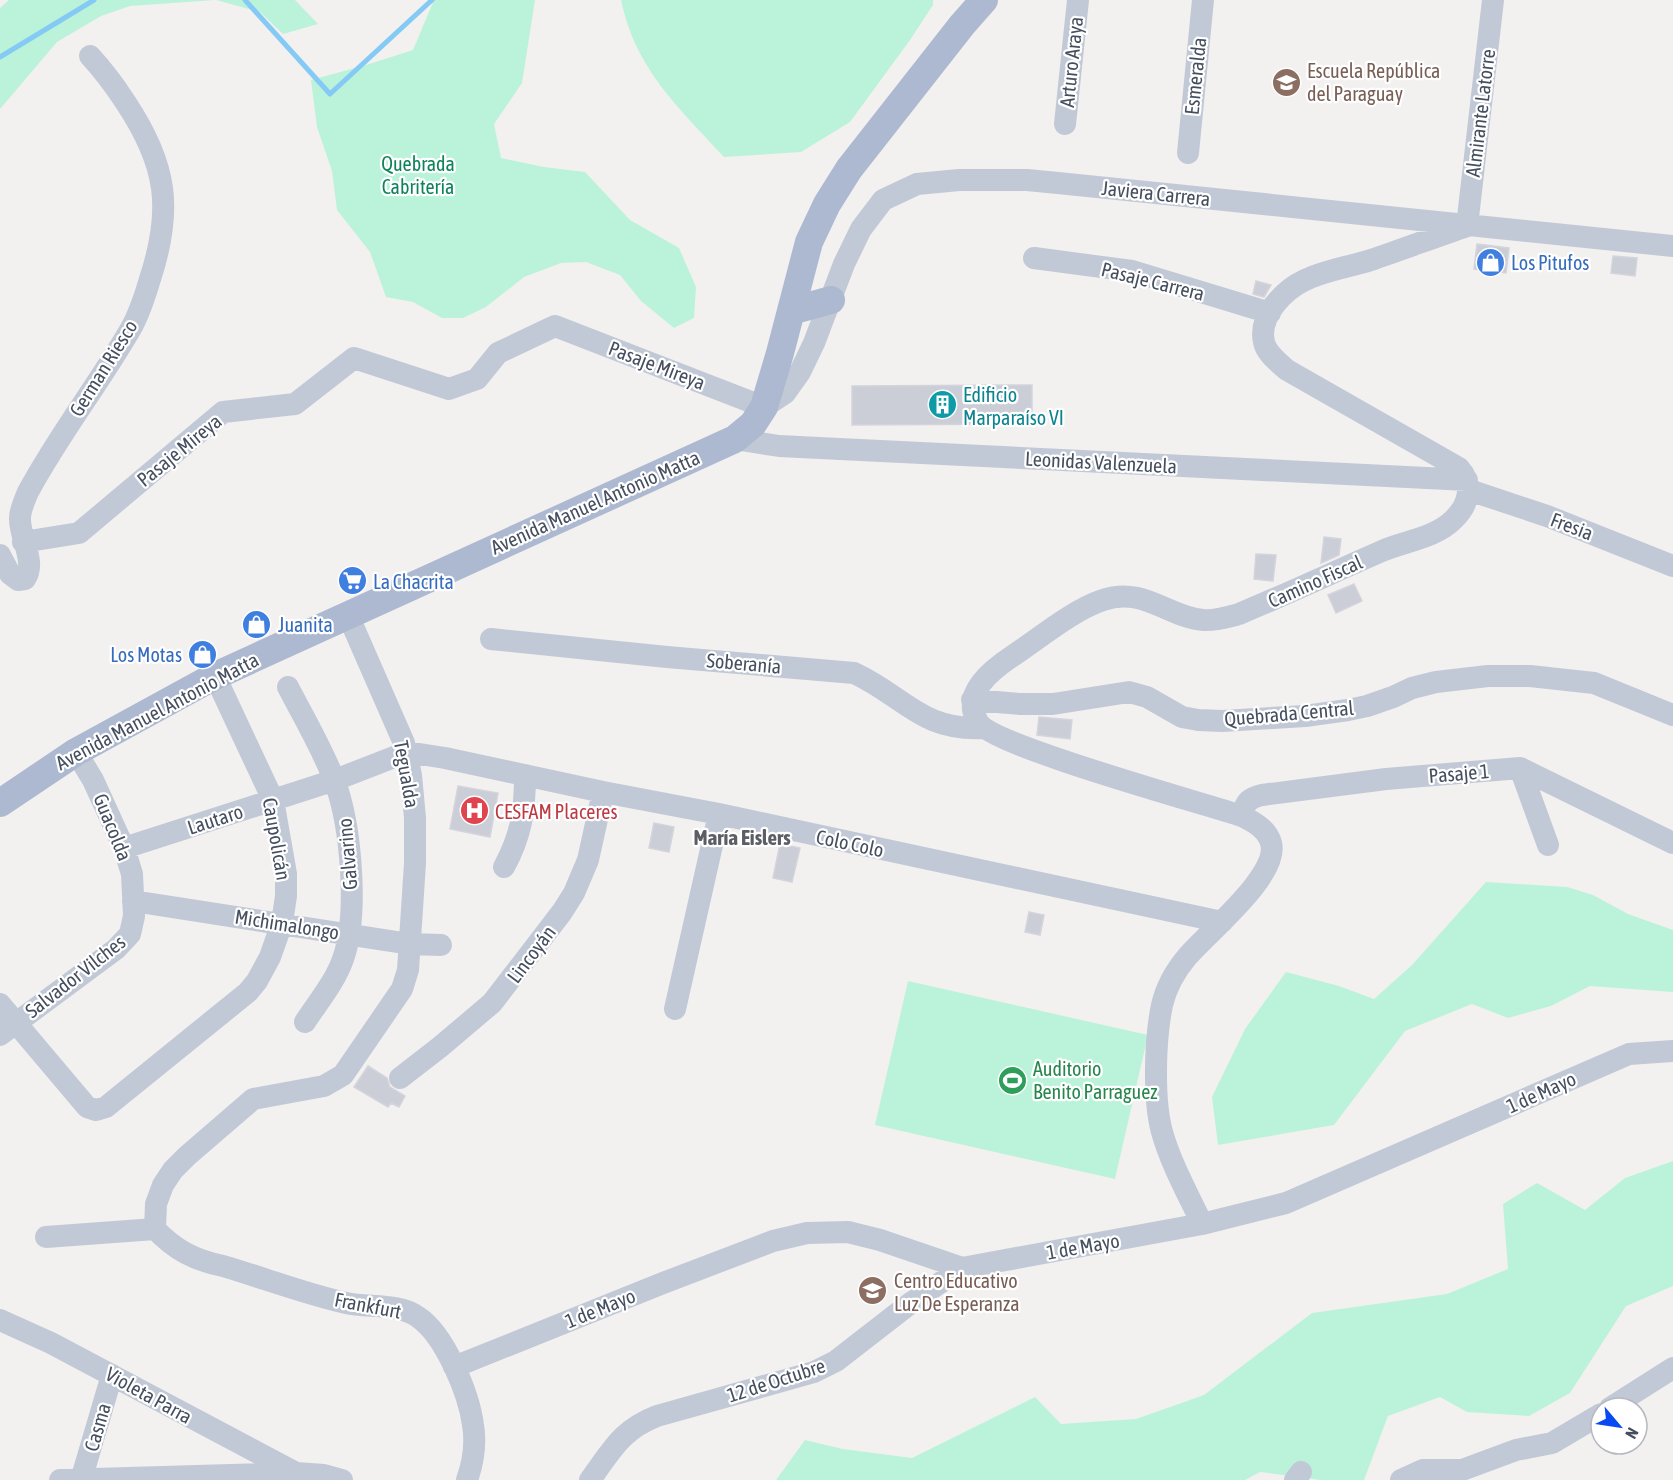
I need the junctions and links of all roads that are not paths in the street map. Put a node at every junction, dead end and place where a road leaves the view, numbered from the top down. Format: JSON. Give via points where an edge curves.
{"nodes":[{"id":1,"x":984,"y":0,"type":"edge"},
{"id":2,"x":1078,"y":0,"type":"edge"},
{"id":3,"x":1203,"y":0,"type":"edge"},
{"id":4,"x":1493,"y":0,"type":"edge"},
{"id":5,"x":90,"y":56,"type":"dead end"},
{"id":6,"x":1065,"y":123,"type":"dead end"},
{"id":7,"x":1188,"y":153,"type":"dead end"},
{"id":8,"x":1467,"y":226,"type":"junction"},
{"id":9,"x":1673,"y":246,"type":"edge"},
{"id":10,"x":1034,"y":258,"type":"dead end"},
{"id":11,"x":831,"y":300,"type":"junction"},
{"id":12,"x":791,"y":311,"type":"junction"},
{"id":13,"x":1270,"y":313,"type":"junction"},
{"id":14,"x":764,"y":407,"type":"junction"},
{"id":15,"x":735,"y":439,"type":"junction"},
{"id":16,"x":1468,"y":485,"type":"junction"},
{"id":17,"x":23,"y":542,"type":"junction"},
{"id":18,"x":0,"y":555,"type":"edge"},
{"id":19,"x":1673,"y":566,"type":"edge"},
{"id":20,"x":348,"y":615,"type":"junction"},
{"id":21,"x":491,"y":639,"type":"dead end"},
{"id":22,"x":215,"y":676,"type":"junction"},
{"id":23,"x":288,"y":687,"type":"dead end"},
{"id":24,"x":972,"y":700,"type":"junction"},
{"id":25,"x":1673,"y":715,"type":"edge"},
{"id":26,"x":982,"y":728,"type":"junction"},
{"id":27,"x":76,"y":752,"type":"junction"},
{"id":28,"x":407,"y":752,"type":"junction"},
{"id":29,"x":1520,"y":768,"type":"junction"},
{"id":30,"x":525,"y":775,"type":"junction"},
{"id":31,"x":335,"y":780,"type":"junction"},
{"id":32,"x":603,"y":792,"type":"junction"},
{"id":33,"x":273,"y":800,"type":"junction"},
{"id":34,"x":0,"y":803,"type":"edge"},
{"id":35,"x":719,"y":814,"type":"junction"},
{"id":36,"x":1242,"y":816,"type":"junction"},
{"id":37,"x":1673,"y":843,"type":"edge"},
{"id":38,"x":1548,"y":845,"type":"dead end"},
{"id":39,"x":124,"y":848,"type":"junction"},
{"id":40,"x":504,"y":867,"type":"dead end"},
{"id":41,"x":133,"y":904,"type":"junction"},
{"id":42,"x":1222,"y":922,"type":"junction"},
{"id":43,"x":282,"y":923,"type":"junction"},
{"id":44,"x":348,"y":934,"type":"junction"},
{"id":45,"x":410,"y":944,"type":"junction"},
{"id":46,"x":441,"y":945,"type":"dead end"},
{"id":47,"x":0,"y":1004,"type":"edge"},
{"id":48,"x":675,"y":1009,"type":"dead end"},
{"id":49,"x":304,"y":1022,"type":"dead end"},
{"id":50,"x":7,"y":1029,"type":"edge"},
{"id":51,"x":1673,"y":1051,"type":"edge"},
{"id":52,"x":400,"y":1078,"type":"dead end"},
{"id":53,"x":1202,"y":1224,"type":"junction"},
{"id":54,"x":155,"y":1228,"type":"junction"},
{"id":55,"x":46,"y":1237,"type":"dead end"},
{"id":56,"x":962,"y":1268,"type":"junction"},
{"id":57,"x":0,"y":1320,"type":"edge"},
{"id":58,"x":454,"y":1367,"type":"junction"},
{"id":59,"x":1673,"y":1368,"type":"edge"},
{"id":60,"x":112,"y":1374,"type":"junction"},
{"id":61,"x":1629,"y":1396,"type":"edge"},
{"id":62,"x":1589,"y":1421,"type":"edge"},
{"id":63,"x":296,"y":1473,"type":"junction"},
{"id":64,"x":60,"y":1480,"type":"edge"},
{"id":65,"x":82,"y":1480,"type":"edge"},
{"id":66,"x":342,"y":1480,"type":"edge"},
{"id":67,"x":467,"y":1480,"type":"edge"},
{"id":68,"x":590,"y":1480,"type":"edge"},
{"id":69,"x":1401,"y":1480,"type":"edge"}],
"edges":[{"from":1,"to":12,"type":"main road","name":"Avenida Manuel Antonio Matta","via":[[827,204],[809,242]]},
{"from":2,"to":6,"type":"street","name":"Arturo Araya"},
{"from":3,"to":7,"type":"street","name":"Esmeralda"},
{"from":4,"to":8,"type":"street","name":"Almirante Latorre"},
{"from":5,"to":17,"type":"street","name":"German Riesco","via":[[138,122],[155,155],[164,196],[163,226],[158,256],[131,328],[27,494],[19,517]]},
{"from":8,"to":9,"type":"street","name":"Javiera Carrera"},
{"from":8,"to":11,"type":"street","name":"Javiera Carrera","via":[[1027,180],[917,184],[883,200],[861,229]]},
{"from":8,"to":13,"type":"street","via":[[1304,280],[1290,289]]},
{"from":10,"to":13,"type":"street","name":"Pasaje Carrera","via":[[1132,271]]},
{"from":11,"to":12,"type":"main road"},
{"from":11,"to":14,"type":"street","name":"Javiera Carrera","via":[[800,372],[785,393]]},
{"from":12,"to":14,"type":"main road","name":"Avenida Manuel Antonio Matta"},
{"from":13,"to":16,"type":"street","via":[[1264,342],[1272,357],[1287,370],[1459,468]]},
{"from":14,"to":15,"type":"main road","name":"Avenida Manuel Antonio Matta","via":[[753,424]]},
{"from":14,"to":17,"type":"street","name":"Pasaje Mireya","via":[[555,326],[498,353],[477,379],[449,389],[354,358],[295,404],[223,412],[79,532]]},
{"from":15,"to":16,"type":"street","name":"Leonidas Valenzuela","via":[[779,446]]},
{"from":15,"to":20,"type":"main road","name":"Avenida Manuel Antonio Matta"},
{"from":16,"to":19,"type":"street","name":"Fresia"},
{"from":16,"to":24,"type":"street","name":"Camino Fiscal","via":[[1465,504],[1455,519],[1439,530],[1239,614],[1205,621],[1141,598],[1104,599],[996,668]]},
{"from":17,"to":18,"type":"street","name":"German Riesco","via":[[30,572],[25,579],[18,580],[10,574]]},
{"from":20,"to":22,"type":"main road","name":"Avenida Manuel Antonio Matta"},
{"from":20,"to":28,"type":"street","name":"Tegualda"},
{"from":21,"to":26,"type":"street","name":"Soberanía","via":[[854,673],[930,720]]},
{"from":22,"to":27,"type":"main road","name":"Avenida Manuel Antonio Matta"},
{"from":22,"to":33,"type":"street","name":"Caupolicán"},
{"from":23,"to":31,"type":"street","name":"Galvarino"},
{"from":24,"to":25,"type":"street","name":"Quebrada Central","via":[[1053,704],[1129,692],[1147,697],[1182,717],[1222,721],[1348,710],[1436,682],[1530,676],[1594,683]]},
{"from":24,"to":26,"type":"street"},
{"from":26,"to":36,"type":"street","via":[[1042,754]]},
{"from":27,"to":34,"type":"main road","name":"Avenida Manuel Antonio Matta"},
{"from":27,"to":39,"type":"street","name":"Guacolda"},
{"from":28,"to":30,"type":"street","name":"Colo Colo"},
{"from":28,"to":31,"type":"street","name":"Lautaro"},
{"from":28,"to":45,"type":"street","name":"Tegualda","via":[[415,818]]},
{"from":29,"to":36,"type":"street","name":"Pasaje 1","via":[[1386,779],[1262,795],[1247,801]]},
{"from":29,"to":37,"type":"street"},
{"from":29,"to":38,"type":"street"},
{"from":30,"to":32,"type":"street","name":"Colo Colo"},
{"from":30,"to":40,"type":"street","via":[[520,832]]},
{"from":31,"to":33,"type":"street","name":"Lautaro"},
{"from":31,"to":44,"type":"street","name":"Galvarino","via":[[350,855]]},
{"from":32,"to":35,"type":"street","name":"Colo Colo"},
{"from":32,"to":52,"type":"street","name":"Lincoyán","via":[[588,860],[562,912],[492,1002]]},
{"from":33,"to":39,"type":"street","name":"Lautaro"},
{"from":33,"to":43,"type":"street","name":"Caupolicán","via":[[286,874]]},
{"from":35,"to":42,"type":"street","name":"Colo Colo"},
{"from":35,"to":48,"type":"street"},
{"from":36,"to":42,"type":"street","via":[[1267,834],[1272,855],[1260,878]]},
{"from":39,"to":41,"type":"street","name":"Guacolda","via":[[132,874]]},
{"from":41,"to":43,"type":"street","name":"Michimalongo"},
{"from":41,"to":50,"type":"street","name":"Salvador Vilches","via":[[132,925],[125,941]]},
{"from":42,"to":53,"type":"street","via":[[1174,974],[1162,1004],[1158,1037],[1156,1088],[1162,1131]]},
{"from":43,"to":44,"type":"street","name":"Michimalongo"},
{"from":43,"to":50,"type":"street","name":"Caupolicán","via":[[270,957],[248,992],[106,1107],[87,1107]]},
{"from":44,"to":45,"type":"street","name":"Michimalongo"},
{"from":44,"to":49,"type":"street","name":"Galvarino","via":[[337,973]]},
{"from":45,"to":46,"type":"street","name":"Michimalongo"},
{"from":45,"to":54,"type":"street","via":[[402,989],[343,1075],[324,1086],[253,1099],[237,1111],[173,1170],[156,1204]]},
{"from":47,"to":50,"type":"street"},
{"from":51,"to":53,"type":"street","name":"1 de Mayo","via":[[1629,1054],[1286,1203]]},
{"from":53,"to":56,"type":"street","name":"1 de Mayo"},
{"from":54,"to":55,"type":"street"},
{"from":54,"to":58,"type":"street","name":"Frankfurt","via":[[170,1245],[203,1262],[346,1302],[403,1310],[418,1317],[435,1334]]},
{"from":56,"to":58,"type":"street","name":"1 de Mayo","via":[[848,1232],[807,1233],[773,1241],[663,1282]]},
{"from":56,"to":68,"type":"street","name":"12 de Octubre","via":[[836,1361],[814,1372],[639,1423],[621,1437]]},
{"from":57,"to":60,"type":"street","name":"Violeta Parra"},
{"from":58,"to":67,"type":"street","name":"Frankfurt","via":[[474,1427],[474,1450]]},
{"from":59,"to":61,"type":"street"},
{"from":60,"to":63,"type":"street","name":"Violeta Parra"},
{"from":60,"to":65,"type":"street","name":"Casma"},
{"from":62,"to":69,"type":"street","via":[[1552,1443],[1516,1450],[1462,1470],[1423,1470]]},
{"from":63,"to":65,"type":"street"},
{"from":63,"to":66,"type":"street"},
{"from":64,"to":65,"type":"street"}]}
